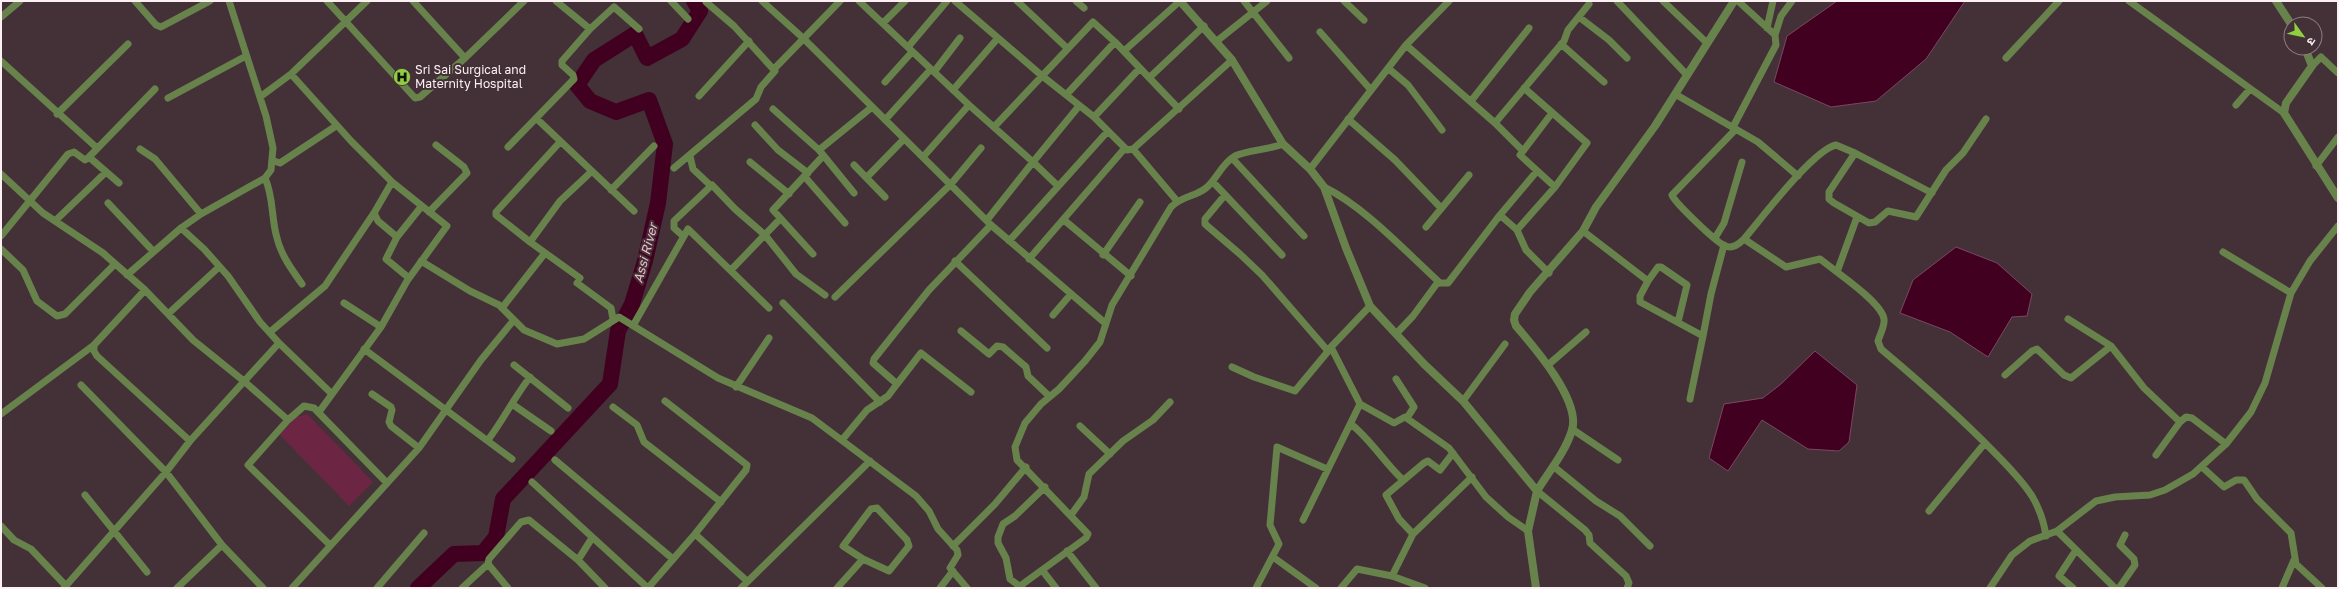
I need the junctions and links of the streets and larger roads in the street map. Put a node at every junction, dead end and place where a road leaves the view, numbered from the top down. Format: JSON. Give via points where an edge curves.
{"nodes":[{"id":1,"x":20,"y":1,"type":"edge"},
{"id":2,"x":135,"y":1,"type":"edge"},
{"id":3,"x":210,"y":1,"type":"edge"},
{"id":4,"x":229,"y":1,"type":"edge"},
{"id":5,"x":327,"y":1,"type":"edge"},
{"id":6,"x":367,"y":1,"type":"edge"},
{"id":7,"x":412,"y":1,"type":"edge"},
{"id":8,"x":524,"y":1,"type":"edge"},
{"id":9,"x":671,"y":1,"type":"edge"},
{"id":10,"x":762,"y":1,"type":"edge"},
{"id":11,"x":840,"y":1,"type":"edge"},
{"id":12,"x":859,"y":1,"type":"edge"},
{"id":13,"x":905,"y":1,"type":"edge"},
{"id":14,"x":946,"y":1,"type":"edge"},
{"id":15,"x":955,"y":1,"type":"edge"},
{"id":16,"x":1017,"y":1,"type":"edge"},
{"id":17,"x":1076,"y":1,"type":"edge"},
{"id":18,"x":1180,"y":1,"type":"edge"},
{"id":19,"x":1244,"y":1,"type":"edge"},
{"id":20,"x":1267,"y":1,"type":"edge"},
{"id":21,"x":1344,"y":1,"type":"edge"},
{"id":22,"x":1449,"y":1,"type":"edge"},
{"id":23,"x":1617,"y":1,"type":"edge"},
{"id":24,"x":1663,"y":1,"type":"edge"},
{"id":25,"x":1734,"y":1,"type":"edge"},
{"id":26,"x":1738,"y":1,"type":"edge"},
{"id":27,"x":1773,"y":1,"type":"edge"},
{"id":28,"x":1792,"y":1,"type":"edge"},
{"id":29,"x":2059,"y":1,"type":"edge"},
{"id":30,"x":2129,"y":1,"type":"edge"},
{"id":31,"x":2276,"y":1,"type":"edge"},
{"id":32,"x":559,"y":2,"type":"edge"},
{"id":33,"x":706,"y":2,"type":"edge"},
{"id":34,"x":770,"y":4,"type":"edge"},
{"id":35,"x":1588,"y":4,"type":"dead end"},
{"id":36,"x":1084,"y":8,"type":"dead end"},
{"id":37,"x":1252,"y":13,"type":"junction"},
{"id":38,"x":2286,"y":16,"type":"edge"},
{"id":39,"x":1,"y":17,"type":"edge"},
{"id":40,"x":1579,"y":17,"type":"junction"},
{"id":41,"x":688,"y":19,"type":"dead end"},
{"id":42,"x":1364,"y":20,"type":"dead end"},
{"id":43,"x":345,"y":22,"type":"junction"},
{"id":44,"x":883,"y":23,"type":"junction"},
{"id":45,"x":1204,"y":26,"type":"junction"},
{"id":46,"x":1529,"y":28,"type":"dead end"},
{"id":47,"x":1767,"y":28,"type":"junction"},
{"id":48,"x":590,"y":29,"type":"junction"},
{"id":49,"x":639,"y":30,"type":"dead end"},
{"id":50,"x":1320,"y":32,"type":"dead end"},
{"id":51,"x":1775,"y":35,"type":"junction"},
{"id":52,"x":803,"y":38,"type":"junction"},
{"id":53,"x":960,"y":38,"type":"dead end"},
{"id":54,"x":998,"y":38,"type":"junction"},
{"id":55,"x":749,"y":41,"type":"junction"},
{"id":56,"x":1217,"y":41,"type":"junction"},
{"id":57,"x":1115,"y":42,"type":"junction"},
{"id":58,"x":1707,"y":43,"type":"junction"},
{"id":59,"x":128,"y":44,"type":"dead end"},
{"id":60,"x":1561,"y":44,"type":"junction"},
{"id":61,"x":1406,"y":45,"type":"junction"},
{"id":62,"x":1067,"y":48,"type":"junction"},
{"id":63,"x":910,"y":49,"type":"junction"},
{"id":64,"x":1124,"y":51,"type":"junction"},
{"id":65,"x":246,"y":56,"type":"junction"},
{"id":66,"x":2308,"y":56,"type":"edge"},
{"id":67,"x":465,"y":58,"type":"junction"},
{"id":68,"x":1289,"y":58,"type":"dead end"},
{"id":69,"x":1627,"y":58,"type":"dead end"},
{"id":70,"x":2006,"y":58,"type":"dead end"},
{"id":71,"x":1232,"y":60,"type":"junction"},
{"id":72,"x":1,"y":61,"type":"edge"},
{"id":73,"x":2312,"y":66,"type":"junction"},
{"id":74,"x":775,"y":68,"type":"junction"},
{"id":75,"x":1140,"y":68,"type":"junction"},
{"id":76,"x":1388,"y":68,"type":"junction"},
{"id":77,"x":932,"y":70,"type":"junction"},
{"id":78,"x":2338,"y":73,"type":"edge"},
{"id":79,"x":291,"y":74,"type":"junction"},
{"id":80,"x":1041,"y":75,"type":"junction"},
{"id":81,"x":1687,"y":75,"type":"junction"},
{"id":82,"x":1150,"y":77,"type":"junction"},
{"id":83,"x":885,"y":82,"type":"dead end"},
{"id":84,"x":1604,"y":82,"type":"dead end"},
{"id":85,"x":155,"y":88,"type":"dead end"},
{"id":86,"x":1524,"y":88,"type":"junction"},
{"id":87,"x":2250,"y":89,"type":"junction"},
{"id":88,"x":953,"y":90,"type":"junction"},
{"id":89,"x":1371,"y":90,"type":"junction"},
{"id":90,"x":1675,"y":94,"type":"junction"},
{"id":91,"x":1066,"y":95,"type":"junction"},
{"id":92,"x":699,"y":96,"type":"dead end"},
{"id":93,"x":168,"y":98,"type":"dead end"},
{"id":94,"x":260,"y":98,"type":"junction"},
{"id":95,"x":1470,"y":101,"type":"junction"},
{"id":96,"x":969,"y":105,"type":"junction"},
{"id":97,"x":2236,"y":105,"type":"dead end"},
{"id":98,"x":1079,"y":106,"type":"junction"},
{"id":99,"x":872,"y":107,"type":"junction"},
{"id":100,"x":773,"y":109,"type":"dead end"},
{"id":101,"x":1179,"y":109,"type":"junction"},
{"id":102,"x":1552,"y":113,"type":"junction"},
{"id":103,"x":2284,"y":113,"type":"junction"},
{"id":104,"x":57,"y":114,"type":"junction"},
{"id":105,"x":1094,"y":117,"type":"junction"},
{"id":106,"x":537,"y":119,"type":"junction"},
{"id":107,"x":1986,"y":119,"type":"dead end"},
{"id":108,"x":885,"y":120,"type":"junction"},
{"id":109,"x":1348,"y":120,"type":"junction"},
{"id":110,"x":1495,"y":123,"type":"junction"},
{"id":111,"x":755,"y":125,"type":"dead end"},
{"id":112,"x":336,"y":126,"type":"junction"},
{"id":113,"x":994,"y":128,"type":"junction"},
{"id":114,"x":1734,"y":128,"type":"junction"},
{"id":115,"x":1442,"y":130,"type":"dead end"},
{"id":116,"x":1108,"y":131,"type":"junction"},
{"id":117,"x":2338,"y":138,"type":"edge"},
{"id":118,"x":904,"y":139,"type":"junction"},
{"id":119,"x":560,"y":142,"type":"junction"},
{"id":120,"x":1284,"y":144,"type":"junction"},
{"id":121,"x":436,"y":145,"type":"dead end"},
{"id":122,"x":654,"y":146,"type":"dead end"},
{"id":123,"x":508,"y":147,"type":"dead end"},
{"id":124,"x":97,"y":148,"type":"junction"},
{"id":125,"x":981,"y":148,"type":"dead end"},
{"id":126,"x":1125,"y":148,"type":"junction"},
{"id":127,"x":140,"y":149,"type":"dead end"},
{"id":128,"x":1133,"y":149,"type":"junction"},
{"id":129,"x":1522,"y":150,"type":"junction"},
{"id":130,"x":821,"y":153,"type":"junction"},
{"id":131,"x":1855,"y":153,"type":"junction"},
{"id":132,"x":690,"y":156,"type":"junction"},
{"id":133,"x":89,"y":157,"type":"junction"},
{"id":134,"x":923,"y":157,"type":"junction"},
{"id":135,"x":1232,"y":158,"type":"junction"},
{"id":136,"x":274,"y":161,"type":"junction"},
{"id":137,"x":750,"y":162,"type":"dead end"},
{"id":138,"x":1033,"y":162,"type":"junction"},
{"id":139,"x":1742,"y":162,"type":"dead end"},
{"id":140,"x":854,"y":165,"type":"dead end"},
{"id":141,"x":2316,"y":166,"type":"junction"},
{"id":142,"x":674,"y":168,"type":"dead end"},
{"id":143,"x":1310,"y":169,"type":"junction"},
{"id":144,"x":1537,"y":171,"type":"junction"},
{"id":145,"x":106,"y":172,"type":"junction"},
{"id":146,"x":592,"y":172,"type":"junction"},
{"id":147,"x":1,"y":174,"type":"edge"},
{"id":148,"x":807,"y":175,"type":"junction"},
{"id":149,"x":1469,"y":175,"type":"dead end"},
{"id":150,"x":1798,"y":176,"type":"junction"},
{"id":151,"x":867,"y":177,"type":"junction"},
{"id":152,"x":265,"y":178,"type":"junction"},
{"id":153,"x":392,"y":182,"type":"junction"},
{"id":154,"x":1213,"y":182,"type":"junction"},
{"id":155,"x":119,"y":183,"type":"dead end"},
{"id":156,"x":951,"y":184,"type":"junction"},
{"id":157,"x":710,"y":185,"type":"junction"},
{"id":158,"x":1058,"y":186,"type":"junction"},
{"id":159,"x":1324,"y":187,"type":"junction"},
{"id":160,"x":1555,"y":187,"type":"junction"},
{"id":161,"x":611,"y":190,"type":"junction"},
{"id":162,"x":854,"y":193,"type":"dead end"},
{"id":163,"x":1932,"y":193,"type":"junction"},
{"id":164,"x":789,"y":194,"type":"junction"},
{"id":165,"x":1225,"y":195,"type":"junction"},
{"id":166,"x":885,"y":197,"type":"dead end"},
{"id":167,"x":2338,"y":198,"type":"edge"},
{"id":168,"x":29,"y":200,"type":"junction"},
{"id":169,"x":1177,"y":201,"type":"junction"},
{"id":170,"x":1140,"y":202,"type":"dead end"},
{"id":171,"x":108,"y":203,"type":"dead end"},
{"id":172,"x":421,"y":207,"type":"junction"},
{"id":173,"x":1441,"y":208,"type":"junction"},
{"id":174,"x":634,"y":211,"type":"dead end"},
{"id":175,"x":429,"y":212,"type":"junction"},
{"id":176,"x":374,"y":213,"type":"junction"},
{"id":177,"x":201,"y":214,"type":"junction"},
{"id":178,"x":1500,"y":215,"type":"junction"},
{"id":179,"x":1857,"y":217,"type":"junction"},
{"id":180,"x":780,"y":219,"type":"junction"},
{"id":181,"x":1064,"y":220,"type":"junction"},
{"id":182,"x":55,"y":221,"type":"junction"},
{"id":183,"x":989,"y":222,"type":"junction"},
{"id":184,"x":845,"y":223,"type":"dead end"},
{"id":185,"x":2338,"y":226,"type":"edge"},
{"id":186,"x":1426,"y":227,"type":"dead end"},
{"id":187,"x":181,"y":228,"type":"junction"},
{"id":188,"x":1517,"y":230,"type":"junction"},
{"id":189,"x":1583,"y":232,"type":"junction"},
{"id":190,"x":765,"y":235,"type":"junction"},
{"id":191,"x":1,"y":236,"type":"edge"},
{"id":192,"x":683,"y":236,"type":"junction"},
{"id":193,"x":1304,"y":236,"type":"dead end"},
{"id":194,"x":398,"y":237,"type":"junction"},
{"id":195,"x":1715,"y":238,"type":"junction"},
{"id":196,"x":1744,"y":239,"type":"junction"},
{"id":197,"x":1009,"y":241,"type":"junction"},
{"id":198,"x":530,"y":242,"type":"junction"},
{"id":199,"x":1724,"y":245,"type":"junction"},
{"id":200,"x":1,"y":249,"type":"edge"},
{"id":201,"x":152,"y":251,"type":"junction"},
{"id":202,"x":545,"y":252,"type":"junction"},
{"id":203,"x":2223,"y":252,"type":"dead end"},
{"id":204,"x":813,"y":254,"type":"dead end"},
{"id":205,"x":1104,"y":255,"type":"junction"},
{"id":206,"x":1282,"y":255,"type":"dead end"},
{"id":207,"x":1029,"y":259,"type":"junction"},
{"id":208,"x":421,"y":261,"type":"junction"},
{"id":209,"x":955,"y":261,"type":"junction"},
{"id":210,"x":115,"y":264,"type":"junction"},
{"id":211,"x":219,"y":267,"type":"junction"},
{"id":212,"x":731,"y":270,"type":"junction"},
{"id":213,"x":1837,"y":272,"type":"junction"},
{"id":214,"x":1549,"y":273,"type":"junction"},
{"id":215,"x":127,"y":275,"type":"junction"},
{"id":216,"x":1131,"y":276,"type":"junction"},
{"id":217,"x":409,"y":278,"type":"junction"},
{"id":218,"x":1648,"y":281,"type":"junction"},
{"id":219,"x":1440,"y":283,"type":"junction"},
{"id":220,"x":302,"y":284,"type":"dead end"},
{"id":221,"x":145,"y":290,"type":"junction"},
{"id":222,"x":2291,"y":293,"type":"junction"},
{"id":223,"x":1072,"y":294,"type":"junction"},
{"id":224,"x":825,"y":295,"type":"dead end"},
{"id":225,"x":835,"y":297,"type":"dead end"},
{"id":226,"x":344,"y":303,"type":"dead end"},
{"id":227,"x":783,"y":303,"type":"dead end"},
{"id":228,"x":1370,"y":306,"type":"junction"},
{"id":229,"x":502,"y":308,"type":"junction"},
{"id":230,"x":769,"y":308,"type":"dead end"},
{"id":231,"x":168,"y":314,"type":"junction"},
{"id":232,"x":1053,"y":315,"type":"dead end"},
{"id":233,"x":616,"y":318,"type":"junction"},
{"id":234,"x":2068,"y":319,"type":"dead end"},
{"id":235,"x":513,"y":321,"type":"junction"},
{"id":236,"x":1105,"y":322,"type":"junction"},
{"id":237,"x":1678,"y":322,"type":"junction"},
{"id":238,"x":632,"y":323,"type":"junction"},
{"id":239,"x":381,"y":327,"type":"junction"},
{"id":240,"x":961,"y":331,"type":"dead end"},
{"id":241,"x":270,"y":332,"type":"junction"},
{"id":242,"x":1586,"y":332,"type":"dead end"},
{"id":243,"x":1396,"y":334,"type":"junction"},
{"id":244,"x":1703,"y":336,"type":"junction"},
{"id":245,"x":769,"y":338,"type":"dead end"},
{"id":246,"x":279,"y":343,"type":"junction"},
{"id":247,"x":1505,"y":344,"type":"dead end"},
{"id":248,"x":94,"y":345,"type":"junction"},
{"id":249,"x":2111,"y":346,"type":"junction"},
{"id":250,"x":1047,"y":348,"type":"dead end"},
{"id":251,"x":364,"y":349,"type":"junction"},
{"id":252,"x":1329,"y":349,"type":"junction"},
{"id":253,"x":514,"y":365,"type":"dead end"},
{"id":254,"x":1548,"y":365,"type":"junction"},
{"id":255,"x":1232,"y":367,"type":"dead end"},
{"id":256,"x":2005,"y":375,"type":"dead end"},
{"id":257,"x":530,"y":377,"type":"junction"},
{"id":258,"x":1396,"y":379,"type":"dead end"},
{"id":259,"x":245,"y":382,"type":"junction"},
{"id":260,"x":897,"y":384,"type":"junction"},
{"id":261,"x":81,"y":385,"type":"dead end"},
{"id":262,"x":736,"y":386,"type":"junction"},
{"id":263,"x":971,"y":392,"type":"dead end"},
{"id":264,"x":332,"y":394,"type":"junction"},
{"id":265,"x":372,"y":394,"type":"dead end"},
{"id":266,"x":1050,"y":396,"type":"junction"},
{"id":267,"x":1690,"y":399,"type":"dead end"},
{"id":268,"x":665,"y":401,"type":"dead end"},
{"id":269,"x":1463,"y":401,"type":"junction"},
{"id":270,"x":880,"y":402,"type":"junction"},
{"id":271,"x":1170,"y":402,"type":"dead end"},
{"id":272,"x":512,"y":404,"type":"junction"},
{"id":273,"x":1360,"y":404,"type":"junction"},
{"id":274,"x":613,"y":407,"type":"dead end"},
{"id":275,"x":568,"y":408,"type":"dead end"},
{"id":276,"x":447,"y":410,"type":"junction"},
{"id":277,"x":319,"y":412,"type":"junction"},
{"id":278,"x":1,"y":414,"type":"edge"},
{"id":279,"x":1407,"y":418,"type":"junction"},
{"id":280,"x":288,"y":420,"type":"junction"},
{"id":281,"x":2180,"y":422,"type":"junction"},
{"id":282,"x":1351,"y":424,"type":"junction"},
{"id":283,"x":1080,"y":426,"type":"dead end"},
{"id":284,"x":1572,"y":429,"type":"junction"},
{"id":285,"x":551,"y":431,"type":"dead end"},
{"id":286,"x":488,"y":440,"type":"junction"},
{"id":287,"x":842,"y":440,"type":"junction"},
{"id":288,"x":190,"y":441,"type":"junction"},
{"id":289,"x":1985,"y":443,"type":"junction"},
{"id":290,"x":2226,"y":444,"type":"junction"},
{"id":291,"x":419,"y":448,"type":"junction"},
{"id":292,"x":1453,"y":453,"type":"junction"},
{"id":293,"x":1110,"y":454,"type":"junction"},
{"id":294,"x":2156,"y":455,"type":"dead end"},
{"id":295,"x":512,"y":459,"type":"dead end"},
{"id":296,"x":555,"y":460,"type":"dead end"},
{"id":297,"x":1618,"y":460,"type":"dead end"},
{"id":298,"x":870,"y":462,"type":"junction"},
{"id":299,"x":1553,"y":466,"type":"junction"},
{"id":300,"x":1026,"y":467,"type":"junction"},
{"id":301,"x":2202,"y":467,"type":"junction"},
{"id":302,"x":1327,"y":469,"type":"junction"},
{"id":303,"x":166,"y":472,"type":"junction"},
{"id":304,"x":1472,"y":477,"type":"junction"},
{"id":305,"x":1402,"y":479,"type":"junction"},
{"id":306,"x":532,"y":482,"type":"dead end"},
{"id":307,"x":387,"y":483,"type":"junction"},
{"id":308,"x":1045,"y":488,"type":"junction"},
{"id":309,"x":1537,"y":491,"type":"junction"},
{"id":310,"x":85,"y":495,"type":"dead end"},
{"id":311,"x":721,"y":502,"type":"junction"},
{"id":312,"x":1929,"y":511,"type":"dead end"},
{"id":313,"x":1071,"y":515,"type":"junction"},
{"id":314,"x":1303,"y":520,"type":"dead end"},
{"id":315,"x":1,"y":526,"type":"edge"},
{"id":316,"x":1528,"y":531,"type":"junction"},
{"id":317,"x":2057,"y":531,"type":"junction"},
{"id":318,"x":113,"y":532,"type":"junction"},
{"id":319,"x":424,"y":533,"type":"dead end"},
{"id":320,"x":695,"y":534,"type":"junction"},
{"id":321,"x":1413,"y":534,"type":"junction"},
{"id":322,"x":2125,"y":535,"type":"dead end"},
{"id":323,"x":2046,"y":536,"type":"junction"},
{"id":324,"x":592,"y":538,"type":"junction"},
{"id":325,"x":222,"y":545,"type":"junction"},
{"id":326,"x":330,"y":545,"type":"junction"},
{"id":327,"x":953,"y":546,"type":"junction"},
{"id":328,"x":1650,"y":546,"type":"dead end"},
{"id":329,"x":2076,"y":550,"type":"junction"},
{"id":330,"x":1067,"y":551,"type":"junction"},
{"id":331,"x":1273,"y":557,"type":"junction"},
{"id":332,"x":673,"y":559,"type":"junction"},
{"id":333,"x":863,"y":559,"type":"junction"},
{"id":334,"x":578,"y":560,"type":"junction"},
{"id":335,"x":2294,"y":560,"type":"junction"},
{"id":336,"x":488,"y":564,"type":"junction"},
{"id":337,"x":1042,"y":570,"type":"junction"},
{"id":338,"x":953,"y":571,"type":"junction"},
{"id":339,"x":147,"y":572,"type":"dead end"},
{"id":340,"x":1392,"y":576,"type":"junction"},
{"id":341,"x":747,"y":581,"type":"junction"},
{"id":342,"x":65,"y":587,"type":"edge"},
{"id":343,"x":1021,"y":587,"type":"edge"},
{"id":344,"x":2110,"y":587,"type":"edge"},
{"id":345,"x":177,"y":588,"type":"edge"},
{"id":346,"x":263,"y":588,"type":"edge"},
{"id":347,"x":292,"y":588,"type":"edge"},
{"id":348,"x":377,"y":588,"type":"edge"},
{"id":349,"x":462,"y":588,"type":"edge"},
{"id":350,"x":508,"y":588,"type":"edge"},
{"id":351,"x":605,"y":588,"type":"edge"},
{"id":352,"x":648,"y":588,"type":"edge"},
{"id":353,"x":741,"y":588,"type":"edge"},
{"id":354,"x":837,"y":588,"type":"edge"},
{"id":355,"x":940,"y":588,"type":"edge"},
{"id":356,"x":967,"y":588,"type":"edge"},
{"id":357,"x":1056,"y":588,"type":"edge"},
{"id":358,"x":1096,"y":588,"type":"edge"},
{"id":359,"x":1256,"y":588,"type":"edge"},
{"id":360,"x":1316,"y":588,"type":"edge"},
{"id":361,"x":1341,"y":588,"type":"edge"},
{"id":362,"x":1425,"y":588,"type":"edge"},
{"id":363,"x":1536,"y":588,"type":"edge"},
{"id":364,"x":1627,"y":588,"type":"edge"},
{"id":365,"x":1990,"y":588,"type":"edge"},
{"id":366,"x":2073,"y":588,"type":"edge"},
{"id":367,"x":2118,"y":588,"type":"edge"},
{"id":368,"x":2282,"y":588,"type":"edge"},
{"id":369,"x":2322,"y":588,"type":"edge"}],
"edges":[{"from":1,"to":39,"type":"street"},
{"from":2,"to":3,"type":"street","via":[[156,25],[161,27]]},
{"from":4,"to":65,"type":"street"},
{"from":5,"to":43,"type":"street"},
{"from":6,"to":43,"type":"street"},
{"from":7,"to":67,"type":"street"},
{"from":8,"to":67,"type":"street"},
{"from":9,"to":41,"type":"street"},
{"from":10,"to":34,"type":"street"},
{"from":11,"to":52,"type":"street"},
{"from":12,"to":44,"type":"street"},
{"from":13,"to":44,"type":"street"},
{"from":14,"to":63,"type":"street"},
{"from":15,"to":54,"type":"street"},
{"from":16,"to":62,"type":"street"},
{"from":17,"to":36,"type":"street"},
{"from":18,"to":45,"type":"street"},
{"from":18,"to":64,"type":"street"},
{"from":19,"to":37,"type":"street"},
{"from":20,"to":37,"type":"street"},
{"from":21,"to":42,"type":"street"},
{"from":22,"to":61,"type":"street"},
{"from":23,"to":81,"type":"street"},
{"from":24,"to":58,"type":"street"},
{"from":25,"to":58,"type":"street"},
{"from":26,"to":47,"type":"street"},
{"from":27,"to":47,"type":"street"},
{"from":28,"to":51,"type":"street","via":[[1781,16]]},
{"from":29,"to":70,"type":"street"},
{"from":30,"to":87,"type":"street"},
{"from":31,"to":38,"type":"street"},
{"from":32,"to":48,"type":"street"},
{"from":33,"to":55,"type":"street"},
{"from":34,"to":52,"type":"street"},
{"from":35,"to":40,"type":"street"},
{"from":37,"to":56,"type":"street"},
{"from":37,"to":68,"type":"street"},
{"from":40,"to":60,"type":"street"},
{"from":40,"to":69,"type":"street"},
{"from":43,"to":67,"type":"street","via":[[415,98],[420,97]]},
{"from":43,"to":79,"type":"street"},
{"from":44,"to":63,"type":"street"},
{"from":45,"to":56,"type":"street"},
{"from":45,"to":82,"type":"street"},
{"from":46,"to":95,"type":"street"},
{"from":47,"to":51,"type":"street"},
{"from":48,"to":49,"type":"street","via":[[614,7]]},
{"from":48,"to":106,"type":"street","via":[[562,61],[562,65],[573,75],[572,83]]},
{"from":50,"to":89,"type":"street"},
{"from":51,"to":114,"type":"street","via":[[1776,45]]},
{"from":52,"to":74,"type":"street"},
{"from":52,"to":99,"type":"street"},
{"from":53,"to":77,"type":"street"},
{"from":54,"to":80,"type":"street"},
{"from":54,"to":88,"type":"street"},
{"from":55,"to":74,"type":"street"},
{"from":55,"to":92,"type":"street"},
{"from":56,"to":71,"type":"street"},
{"from":57,"to":62,"type":"street","via":[[1093,22]]},
{"from":57,"to":64,"type":"street"},
{"from":57,"to":91,"type":"street"},
{"from":58,"to":81,"type":"street"},
{"from":59,"to":104,"type":"street"},
{"from":60,"to":84,"type":"street"},
{"from":60,"to":86,"type":"street"},
{"from":61,"to":76,"type":"street"},
{"from":61,"to":95,"type":"street"},
{"from":62,"to":80,"type":"street"},
{"from":63,"to":77,"type":"street"},
{"from":63,"to":83,"type":"street"},
{"from":64,"to":75,"type":"street"},
{"from":65,"to":93,"type":"street"},
{"from":65,"to":94,"type":"street"},
{"from":66,"to":73,"type":"street"},
{"from":71,"to":101,"type":"street"},
{"from":71,"to":120,"type":"street"},
{"from":72,"to":104,"type":"street"},
{"from":73,"to":78,"type":"street","via":[[2321,56]]},
{"from":73,"to":103,"type":"street","via":[[2286,103]]},
{"from":74,"to":132,"type":"street","via":[[775,73],[761,87],[756,99]]},
{"from":75,"to":82,"type":"street"},
{"from":75,"to":105,"type":"street"},
{"from":76,"to":89,"type":"street"},
{"from":76,"to":115,"type":"street","via":[[1408,85]]},
{"from":77,"to":88,"type":"street"},
{"from":77,"to":108,"type":"street"},
{"from":79,"to":94,"type":"street"},
{"from":79,"to":112,"type":"street"},
{"from":80,"to":91,"type":"street"},
{"from":80,"to":113,"type":"street"},
{"from":81,"to":90,"type":"street"},
{"from":82,"to":101,"type":"street"},
{"from":85,"to":124,"type":"street"},
{"from":86,"to":102,"type":"street"},
{"from":86,"to":110,"type":"street"},
{"from":87,"to":97,"type":"street"},
{"from":87,"to":103,"type":"street"},
{"from":88,"to":96,"type":"street"},
{"from":89,"to":109,"type":"street"},
{"from":90,"to":114,"type":"street"},
{"from":90,"to":189,"type":"street","via":[[1596,207]]},
{"from":91,"to":98,"type":"street"},
{"from":94,"to":136,"type":"street","via":[[274,148]]},
{"from":95,"to":110,"type":"street"},
{"from":96,"to":113,"type":"street"},
{"from":96,"to":134,"type":"street"},
{"from":98,"to":105,"type":"street"},
{"from":98,"to":138,"type":"street"},
{"from":99,"to":108,"type":"street"},
{"from":99,"to":130,"type":"street"},
{"from":100,"to":130,"type":"street"},
{"from":101,"to":128,"type":"street"},
{"from":102,"to":129,"type":"street"},
{"from":102,"to":160,"type":"street","via":[[1587,143]]},
{"from":103,"to":141,"type":"street"},
{"from":104,"to":124,"type":"street"},
{"from":105,"to":116,"type":"street"},
{"from":106,"to":119,"type":"street"},
{"from":106,"to":123,"type":"street"},
{"from":107,"to":163,"type":"street","via":[[1965,150],[1946,170]]},
{"from":108,"to":118,"type":"street"},
{"from":109,"to":143,"type":"street"},
{"from":109,"to":173,"type":"street","via":[[1395,160]]},
{"from":110,"to":129,"type":"street"},
{"from":111,"to":148,"type":"street","via":[[778,150]]},
{"from":112,"to":136,"type":"street","via":[[280,164]]},
{"from":112,"to":153,"type":"street"},
{"from":113,"to":138,"type":"street"},
{"from":114,"to":150,"type":"street","via":[[1772,153]]},
{"from":114,"to":195,"type":"street","via":[[1672,195]]},
{"from":116,"to":126,"type":"street"},
{"from":116,"to":158,"type":"street"},
{"from":117,"to":141,"type":"street"},
{"from":118,"to":134,"type":"street"},
{"from":118,"to":151,"type":"street"},
{"from":119,"to":146,"type":"street"},
{"from":119,"to":198,"type":"street","via":[[496,212],[500,220]]},
{"from":120,"to":135,"type":"street","via":[[1270,150]]},
{"from":120,"to":143,"type":"street"},
{"from":121,"to":175,"type":"street","via":[[464,167],[467,173]]},
{"from":122,"to":161,"type":"street"},
{"from":124,"to":133,"type":"street"},
{"from":125,"to":156,"type":"street"},
{"from":126,"to":128,"type":"street","via":[[1129,151]]},
{"from":126,"to":181,"type":"street"},
{"from":127,"to":177,"type":"street","via":[[155,159]]},
{"from":128,"to":169,"type":"street"},
{"from":129,"to":144,"type":"street","via":[[1520,157]]},
{"from":130,"to":148,"type":"street"},
{"from":130,"to":162,"type":"street"},
{"from":131,"to":150,"type":"street","via":[[1841,146],[1831,146]]},
{"from":131,"to":163,"type":"street"},
{"from":131,"to":179,"type":"street","via":[[1828,195],[1834,203]]},
{"from":132,"to":142,"type":"street"},
{"from":132,"to":157,"type":"street","via":[[693,169]]},
{"from":133,"to":145,"type":"street"},
{"from":133,"to":168,"type":"street","via":[[85,160],[74,152],[68,154]]},
{"from":134,"to":156,"type":"street"},
{"from":135,"to":154,"type":"street"},
{"from":135,"to":193,"type":"street"},
{"from":136,"to":152,"type":"street","via":[[272,170]]},
{"from":137,"to":164,"type":"street"},
{"from":138,"to":158,"type":"street"},
{"from":138,"to":183,"type":"street"},
{"from":139,"to":195,"type":"street","via":[[1724,223]]},
{"from":140,"to":151,"type":"street"},
{"from":141,"to":167,"type":"street"},
{"from":143,"to":159,"type":"street"},
{"from":144,"to":160,"type":"street"},
{"from":144,"to":178,"type":"street"},
{"from":145,"to":155,"type":"street"},
{"from":145,"to":182,"type":"street"},
{"from":146,"to":161,"type":"street"},
{"from":146,"to":198,"type":"street","via":[[560,201]]},
{"from":147,"to":168,"type":"street"},
{"from":148,"to":164,"type":"street"},
{"from":148,"to":184,"type":"street"},
{"from":149,"to":173,"type":"street"},
{"from":150,"to":196,"type":"street"},
{"from":151,"to":166,"type":"street"},
{"from":152,"to":177,"type":"street"},
{"from":152,"to":220,"type":"street","via":[[272,197],[277,239],[285,260]]},
{"from":153,"to":172,"type":"street"},
{"from":153,"to":176,"type":"street"},
{"from":154,"to":165,"type":"street"},
{"from":154,"to":169,"type":"street","via":[[1202,192]]},
{"from":156,"to":183,"type":"street"},
{"from":156,"to":225,"type":"street"},
{"from":157,"to":190,"type":"street"},
{"from":157,"to":192,"type":"street","via":[[674,221],[674,228]]},
{"from":158,"to":197,"type":"street"},
{"from":159,"to":219,"type":"street","via":[[1345,198],[1361,211]]},
{"from":159,"to":228,"type":"street"},
{"from":160,"to":188,"type":"street"},
{"from":161,"to":174,"type":"street"},
{"from":163,"to":179,"type":"street","via":[[1916,217],[1888,211],[1872,223]]},
{"from":164,"to":180,"type":"street","via":[[773,210]]},
{"from":165,"to":206,"type":"street"},
{"from":165,"to":252,"type":"street","via":[[1205,219],[1205,224],[1262,275]]},
{"from":168,"to":182,"type":"street"},
{"from":168,"to":191,"type":"street"},
{"from":169,"to":216,"type":"street","via":[[1164,215]]},
{"from":170,"to":205,"type":"street"},
{"from":171,"to":201,"type":"street"},
{"from":172,"to":175,"type":"street"},
{"from":172,"to":194,"type":"street"},
{"from":173,"to":186,"type":"street"},
{"from":175,"to":208,"type":"street","via":[[447,226]]},
{"from":176,"to":194,"type":"street","via":[[378,221]]},
{"from":176,"to":241,"type":"street","via":[[325,286]]},
{"from":177,"to":187,"type":"street"},
{"from":178,"to":188,"type":"street"},
{"from":178,"to":219,"type":"street","via":[[1448,283]]},
{"from":179,"to":213,"type":"street"},
{"from":180,"to":190,"type":"street"},
{"from":180,"to":204,"type":"street"},
{"from":181,"to":205,"type":"street"},
{"from":181,"to":207,"type":"street"},
{"from":182,"to":210,"type":"street"},
{"from":183,"to":197,"type":"street"},
{"from":183,"to":209,"type":"street"},
{"from":185,"to":222,"type":"street","via":[[2310,261]]},
{"from":187,"to":201,"type":"street"},
{"from":187,"to":211,"type":"street"},
{"from":188,"to":214,"type":"street","via":[[1526,250]]},
{"from":189,"to":214,"type":"street"},
{"from":189,"to":218,"type":"street"},
{"from":190,"to":212,"type":"street"},
{"from":190,"to":224,"type":"street","via":[[796,274]]},
{"from":192,"to":212,"type":"street","via":[[690,230]]},
{"from":192,"to":238,"type":"street"},
{"from":194,"to":217,"type":"street","via":[[386,259]]},
{"from":195,"to":199,"type":"street"},
{"from":196,"to":199,"type":"street","via":[[1735,246]]},
{"from":196,"to":213,"type":"street","via":[[1786,267],[1820,259]]},
{"from":197,"to":207,"type":"street"},
{"from":198,"to":202,"type":"street"},
{"from":199,"to":244,"type":"street"},
{"from":200,"to":210,"type":"street","via":[[23,270],[37,301],[57,316],[65,314]]},
{"from":201,"to":215,"type":"street"},
{"from":202,"to":229,"type":"street"},
{"from":202,"to":233,"type":"street","via":[[611,308]]},
{"from":203,"to":222,"type":"street"},
{"from":205,"to":216,"type":"street"},
{"from":207,"to":223,"type":"street"},
{"from":208,"to":217,"type":"street"},
{"from":208,"to":229,"type":"street"},
{"from":209,"to":250,"type":"street"},
{"from":209,"to":260,"type":"street","via":[[928,290],[874,359],[873,363]]},
{"from":210,"to":215,"type":"street"},
{"from":211,"to":231,"type":"street"},
{"from":211,"to":241,"type":"street"},
{"from":212,"to":230,"type":"street"},
{"from":213,"to":289,"type":"street","via":[[1883,315],[1883,326],[1878,340],[1881,349],[1931,391]]},
{"from":214,"to":254,"type":"street","via":[[1530,292],[1515,314],[1514,320]]},
{"from":215,"to":221,"type":"street"},
{"from":216,"to":236,"type":"street","via":[[1112,305]]},
{"from":217,"to":239,"type":"street"},
{"from":218,"to":237,"type":"street","via":[[1640,296],[1640,302]]},
{"from":218,"to":237,"type":"street","via":[[1658,267],[1661,267],[1687,285]]},
{"from":219,"to":243,"type":"street","via":[[1438,282]]},
{"from":221,"to":231,"type":"street"},
{"from":221,"to":248,"type":"street"},
{"from":222,"to":290,"type":"street","via":[[2265,383],[2251,412]]},
{"from":223,"to":232,"type":"street"},
{"from":223,"to":236,"type":"street"},
{"from":226,"to":239,"type":"street"},
{"from":227,"to":270,"type":"street"},
{"from":228,"to":243,"type":"street"},
{"from":228,"to":252,"type":"street"},
{"from":229,"to":235,"type":"street"},
{"from":231,"to":259,"type":"street","via":[[194,340]]},
{"from":233,"to":235,"type":"street","via":[[584,339],[562,345],[524,330]]},
{"from":233,"to":238,"type":"street"},
{"from":234,"to":249,"type":"street"},
{"from":235,"to":276,"type":"street","via":[[481,360]]},
{"from":236,"to":266,"type":"street","via":[[1100,342]]},
{"from":237,"to":244,"type":"street"},
{"from":238,"to":262,"type":"street","via":[[701,368]]},
{"from":239,"to":251,"type":"street"},
{"from":240,"to":266,"type":"street","via":[[989,354],[997,346],[1003,347],[1026,367],[1028,376]]},
{"from":241,"to":246,"type":"street"},
{"from":242,"to":254,"type":"street"},
{"from":243,"to":269,"type":"street"},
{"from":244,"to":267,"type":"street"},
{"from":245,"to":262,"type":"street"},
{"from":246,"to":259,"type":"street"},
{"from":246,"to":264,"type":"street"},
{"from":247,"to":269,"type":"street"},
{"from":248,"to":278,"type":"street"},
{"from":248,"to":288,"type":"street","via":[[97,356]]},
{"from":249,"to":256,"type":"street","via":[[2071,378],[2064,375],[2037,349]]},
{"from":249,"to":281,"type":"street","via":[[2144,388]]},
{"from":251,"to":264,"type":"street"},
{"from":251,"to":276,"type":"street"},
{"from":252,"to":255,"type":"street","via":[[1295,390]]},
{"from":252,"to":273,"type":"street"},
{"from":253,"to":257,"type":"street"},
{"from":254,"to":284,"type":"street","via":[[1572,409]]},
{"from":257,"to":272,"type":"street"},
{"from":257,"to":275,"type":"street"},
{"from":258,"to":279,"type":"street","via":[[1414,407]]},
{"from":259,"to":280,"type":"street"},
{"from":259,"to":288,"type":"street"},
{"from":260,"to":263,"type":"street","via":[[921,353]]},
{"from":260,"to":270,"type":"street"},
{"from":261,"to":303,"type":"street"},
{"from":262,"to":287,"type":"street","via":[[812,418]]},
{"from":264,"to":277,"type":"street"},
{"from":265,"to":291,"type":"street","via":[[391,407],[391,426]]},
{"from":266,"to":300,"type":"street","via":[[1032,413],[1020,434],[1015,452],[1017,460]]},
{"from":268,"to":311,"type":"street","via":[[747,465],[746,470]]},
{"from":269,"to":309,"type":"street"},
{"from":270,"to":287,"type":"street","via":[[868,410]]},
{"from":271,"to":293,"type":"street","via":[[1153,420],[1132,433]]},
{"from":272,"to":285,"type":"street"},
{"from":272,"to":286,"type":"street"},
{"from":273,"to":279,"type":"street","via":[[1394,423],[1404,417]]},
{"from":273,"to":282,"type":"street"},
{"from":274,"to":311,"type":"street","via":[[637,425],[644,442]]},
{"from":276,"to":286,"type":"street"},
{"from":276,"to":291,"type":"street"},
{"from":277,"to":280,"type":"street","via":[[310,406],[304,406]]},
{"from":277,"to":307,"type":"street"},
{"from":279,"to":292,"type":"street"},
{"from":280,"to":326,"type":"street","via":[[248,465]]},
{"from":281,"to":290,"type":"street","via":[[2186,417],[2192,418]]},
{"from":281,"to":294,"type":"street"},
{"from":282,"to":302,"type":"street"},
{"from":282,"to":305,"type":"street","via":[[1369,440],[1386,464]]},
{"from":283,"to":293,"type":"street"},
{"from":284,"to":297,"type":"street"},
{"from":284,"to":299,"type":"street","via":[[1567,444]]},
{"from":286,"to":295,"type":"street"},
{"from":287,"to":298,"type":"street"},
{"from":288,"to":303,"type":"street"},
{"from":289,"to":312,"type":"street"},
{"from":289,"to":323,"type":"street","via":[[2031,494],[2044,523]]},
{"from":290,"to":301,"type":"street"},
{"from":291,"to":307,"type":"street"},
{"from":292,"to":304,"type":"street"},
{"from":292,"to":305,"type":"street","via":[[1441,469],[1426,462]]},
{"from":293,"to":313,"type":"street","via":[[1089,474],[1084,498]]},
{"from":296,"to":332,"type":"street"},
{"from":298,"to":327,"type":"street","via":[[922,502],[938,530]]},
{"from":298,"to":341,"type":"street"},
{"from":299,"to":309,"type":"street"},
{"from":299,"to":328,"type":"street","via":[[1596,501],[1620,516]]},
{"from":300,"to":308,"type":"street"},
{"from":300,"to":327,"type":"street","via":[[995,504]]},
{"from":301,"to":317,"type":"street","via":[[2165,490],[2150,495],[2115,497],[2096,502]]},
{"from":301,"to":335,"type":"street","via":[[2224,487],[2236,480],[2244,480],[2258,499],[2291,533]]},
{"from":302,"to":314,"type":"street"},
{"from":302,"to":331,"type":"street","via":[[1277,447],[1270,525],[1279,544]]},
{"from":303,"to":318,"type":"street"},
{"from":303,"to":325,"type":"street"},
{"from":304,"to":316,"type":"street","via":[[1496,507]]},
{"from":304,"to":321,"type":"street"},
{"from":305,"to":321,"type":"street","via":[[1386,497],[1395,508],[1399,519]]},
{"from":306,"to":324,"type":"street"},
{"from":307,"to":326,"type":"street"},
{"from":308,"to":313,"type":"street"},
{"from":308,"to":343,"type":"street","via":[[1003,524],[998,537],[1010,579]]},
{"from":309,"to":316,"type":"street"},
{"from":309,"to":364,"type":"street","via":[[1587,532],[1590,543],[1626,576],[1629,583]]},
{"from":310,"to":318,"type":"street"},
{"from":311,"to":320,"type":"street"},
{"from":313,"to":330,"type":"street","via":[[1088,536]]},
{"from":315,"to":342,"type":"street","via":[[14,540],[31,549]]},
{"from":316,"to":363,"type":"street"},
{"from":317,"to":323,"type":"street"},
{"from":317,"to":329,"type":"street"},
{"from":318,"to":339,"type":"street"},
{"from":318,"to":342,"type":"street"},
{"from":319,"to":348,"type":"street"},
{"from":320,"to":332,"type":"street"},
{"from":320,"to":341,"type":"street"},
{"from":321,"to":340,"type":"street"},
{"from":322,"to":367,"type":"street","via":[[2120,545],[2135,562]]},
{"from":323,"to":365,"type":"street","via":[[2030,541],[2020,548],[2005,564]]},
{"from":324,"to":334,"type":"street"},
{"from":324,"to":352,"type":"street"},
{"from":325,"to":345,"type":"street"},
{"from":325,"to":346,"type":"street"},
{"from":326,"to":347,"type":"street"},
{"from":327,"to":338,"type":"street","via":[[958,555],[950,566]]},
{"from":329,"to":344,"type":"street"},
{"from":329,"to":366,"type":"street","via":[[2059,576]]},
{"from":330,"to":337,"type":"street"},
{"from":330,"to":358,"type":"street"},
{"from":331,"to":359,"type":"street"},
{"from":331,"to":360,"type":"street"},
{"from":332,"to":352,"type":"street"},
{"from":333,"to":333,"type":"street","via":[[889,571],[909,546],[907,540],[877,508],[871,509],[843,546]]},
{"from":333,"to":354,"type":"street"},
{"from":334,"to":336,"type":"street","via":[[529,520],[525,520],[489,559]]},
{"from":334,"to":351,"type":"street"},
{"from":335,"to":368,"type":"street"},
{"from":335,"to":369,"type":"street"},
{"from":336,"to":349,"type":"street"},
{"from":336,"to":350,"type":"street"},
{"from":337,"to":343,"type":"street"},
{"from":337,"to":357,"type":"street"},
{"from":338,"to":355,"type":"street"},
{"from":338,"to":356,"type":"street"},
{"from":340,"to":361,"type":"street","via":[[1357,569]]},
{"from":340,"to":362,"type":"street"},
{"from":341,"to":353,"type":"street"}]}
